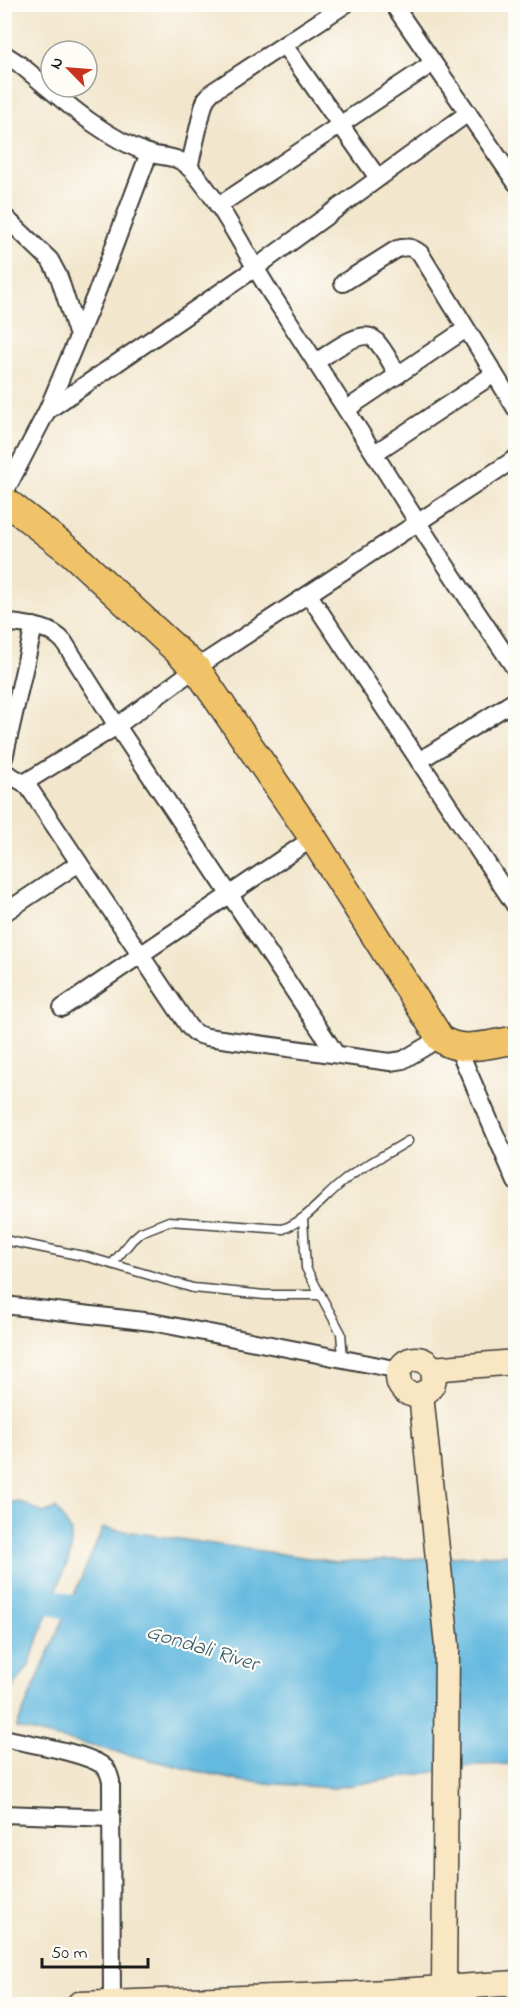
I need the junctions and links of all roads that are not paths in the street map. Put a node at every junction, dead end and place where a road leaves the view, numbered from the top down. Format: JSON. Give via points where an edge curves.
{"nodes":[{"id":1,"x":345,"y":4,"type":"edge"},
{"id":2,"x":393,"y":4,"type":"edge"},
{"id":3,"x":284,"y":45,"type":"junction"},
{"id":4,"x":4,"y":54,"type":"edge"},
{"id":5,"x":433,"y":63,"type":"junction"},
{"id":6,"x":468,"y":113,"type":"junction"},
{"id":7,"x":340,"y":125,"type":"junction"},
{"id":8,"x":149,"y":153,"type":"junction"},
{"id":9,"x":189,"y":168,"type":"junction"},
{"id":10,"x":378,"y":178,"type":"junction"},
{"id":11,"x":516,"y":183,"type":"edge"},
{"id":12,"x":218,"y":206,"type":"junction"},
{"id":13,"x":4,"y":216,"type":"edge"},
{"id":14,"x":254,"y":269,"type":"junction"},
{"id":15,"x":343,"y":283,"type":"dead end"},
{"id":16,"x":466,"y":329,"type":"junction"},
{"id":17,"x":78,"y":336,"type":"junction"},
{"id":18,"x":316,"y":362,"type":"junction"},
{"id":19,"x":494,"y":374,"type":"junction"},
{"id":20,"x":398,"y":375,"type":"junction"},
{"id":21,"x":347,"y":409,"type":"junction"},
{"id":22,"x":516,"y":409,"type":"edge"},
{"id":23,"x":47,"y":411,"type":"junction"},
{"id":24,"x":375,"y":453,"type":"junction"},
{"id":25,"x":516,"y":458,"type":"edge"},
{"id":26,"x":4,"y":494,"type":"edge"},
{"id":27,"x":4,"y":500,"type":"edge"},
{"id":28,"x":418,"y":523,"type":"junction"},
{"id":29,"x":309,"y":595,"type":"junction"},
{"id":30,"x":4,"y":622,"type":"edge"},
{"id":31,"x":34,"y":626,"type":"junction"},
{"id":32,"x":196,"y":668,"type":"junction"},
{"id":33,"x":516,"y":670,"type":"edge"},
{"id":34,"x":516,"y":700,"type":"edge"},
{"id":35,"x":117,"y":726,"type":"junction"},
{"id":36,"x":4,"y":758,"type":"edge"},
{"id":37,"x":419,"y":761,"type":"junction"},
{"id":38,"x":4,"y":772,"type":"edge"},
{"id":39,"x":24,"y":783,"type":"junction"},
{"id":40,"x":313,"y":838,"type":"junction"},
{"id":41,"x":79,"y":863,"type":"junction"},
{"id":42,"x":228,"y":895,"type":"junction"},
{"id":43,"x":516,"y":907,"type":"edge"},
{"id":44,"x":4,"y":913,"type":"edge"},
{"id":45,"x":141,"y":955,"type":"junction"},
{"id":46,"x":62,"y":1008,"type":"dead end"},
{"id":47,"x":516,"y":1040,"type":"edge"},
{"id":48,"x":449,"y":1043,"type":"junction"},
{"id":49,"x":336,"y":1054,"type":"junction"},
{"id":50,"x":408,"y":1141,"type":"dead end"},
{"id":51,"x":516,"y":1182,"type":"edge"},
{"id":52,"x":303,"y":1219,"type":"junction"},
{"id":53,"x":4,"y":1240,"type":"edge"},
{"id":54,"x":112,"y":1264,"type":"junction"},
{"id":55,"x":321,"y":1296,"type":"junction"},
{"id":56,"x":4,"y":1305,"type":"edge"},
{"id":57,"x":343,"y":1359,"type":"junction"},
{"id":58,"x":516,"y":1362,"type":"edge"},
{"id":59,"x":432,"y":1369,"type":"junction"},
{"id":60,"x":400,"y":1370,"type":"junction"},
{"id":61,"x":422,"y":1394,"type":"junction"},
{"id":62,"x":4,"y":1738,"type":"edge"},
{"id":63,"x":4,"y":1814,"type":"edge"},
{"id":64,"x":110,"y":1818,"type":"junction"},
{"id":65,"x":516,"y":1983,"type":"edge"},
{"id":66,"x":444,"y":1987,"type":"junction"},
{"id":67,"x":469,"y":1995,"type":"edge"},
{"id":68,"x":356,"y":1999,"type":"edge"},
{"id":69,"x":112,"y":2003,"type":"junction"},
{"id":70,"x":79,"y":2004,"type":"edge"}],
"edges":[{"from":1,"to":3,"type":"street"},
{"from":2,"to":5,"type":"street"},
{"from":3,"to":7,"type":"street"},
{"from":3,"to":9,"type":"street","via":[[206,99]]},
{"from":4,"to":8,"type":"street","via":[[99,129]]},
{"from":5,"to":6,"type":"street"},
{"from":5,"to":7,"type":"street"},
{"from":6,"to":10,"type":"street"},
{"from":6,"to":11,"type":"street"},
{"from":7,"to":10,"type":"street"},
{"from":7,"to":12,"type":"street"},
{"from":8,"to":9,"type":"street","via":[[182,161]]},
{"from":8,"to":17,"type":"street"},
{"from":9,"to":12,"type":"street"},
{"from":10,"to":14,"type":"street"},
{"from":12,"to":14,"type":"street"},
{"from":13,"to":17,"type":"street","via":[[55,268]]},
{"from":14,"to":18,"type":"street"},
{"from":14,"to":23,"type":"street"},
{"from":15,"to":16,"type":"street","via":[[397,249],[414,248]]},
{"from":16,"to":19,"type":"street"},
{"from":16,"to":20,"type":"street"},
{"from":17,"to":23,"type":"street"},
{"from":18,"to":20,"type":"street","via":[[358,336],[368,335],[376,340]]},
{"from":18,"to":21,"type":"street"},
{"from":19,"to":22,"type":"street"},
{"from":19,"to":24,"type":"street"},
{"from":20,"to":21,"type":"street"},
{"from":21,"to":24,"type":"street"},
{"from":23,"to":26,"type":"street"},
{"from":24,"to":28,"type":"street"},
{"from":25,"to":28,"type":"street"},
{"from":27,"to":32,"type":"main road","via":[[72,553]]},
{"from":28,"to":29,"type":"street"},
{"from":28,"to":33,"type":"street"},
{"from":29,"to":32,"type":"street"},
{"from":29,"to":37,"type":"street"},
{"from":30,"to":31,"type":"street"},
{"from":31,"to":35,"type":"street","via":[[59,637]]},
{"from":31,"to":36,"type":"street"},
{"from":32,"to":35,"type":"street"},
{"from":32,"to":40,"type":"main road"},
{"from":34,"to":37,"type":"street"},
{"from":35,"to":39,"type":"street"},
{"from":35,"to":42,"type":"street"},
{"from":37,"to":43,"type":"street"},
{"from":38,"to":39,"type":"street"},
{"from":39,"to":41,"type":"street"},
{"from":40,"to":42,"type":"street"},
{"from":40,"to":48,"type":"main road"},
{"from":41,"to":44,"type":"street"},
{"from":41,"to":45,"type":"street"},
{"from":42,"to":45,"type":"street"},
{"from":42,"to":49,"type":"street"},
{"from":45,"to":46,"type":"street"},
{"from":45,"to":49,"type":"street","via":[[197,1034]]},
{"from":47,"to":48,"type":"main road"},
{"from":48,"to":49,"type":"street","via":[[390,1062]]},
{"from":48,"to":51,"type":"street"},
{"from":50,"to":52,"type":"lane","via":[[345,1180]]},
{"from":52,"to":54,"type":"lane","via":[[283,1229],[169,1221],[141,1232]]},
{"from":52,"to":55,"type":"lane","via":[[306,1268]]},
{"from":53,"to":54,"type":"lane"},
{"from":54,"to":55,"type":"lane","via":[[193,1288]]},
{"from":55,"to":57,"type":"lane","via":[[341,1333]]},
{"from":56,"to":57,"type":"street","via":[[152,1322]]},
{"from":57,"to":60,"type":"street"},
{"from":58,"to":59,"type":"street"},
{"from":59,"to":60,"type":"street","via":[[418,1359],[407,1362]]},
{"from":59,"to":61,"type":"street","via":[[431,1387]]},
{"from":60,"to":61,"type":"street","via":[[399,1381],[405,1390]]},
{"from":61,"to":66,"type":"street","via":[[447,1646]]},
{"from":62,"to":64,"type":"street","via":[[84,1757],[103,1766],[111,1781]]},
{"from":63,"to":64,"type":"street"},
{"from":64,"to":69,"type":"street"},
{"from":65,"to":67,"type":"street"},
{"from":66,"to":67,"type":"street"},
{"from":66,"to":68,"type":"street"},
{"from":68,"to":69,"type":"street"},
{"from":69,"to":70,"type":"street"}]}
